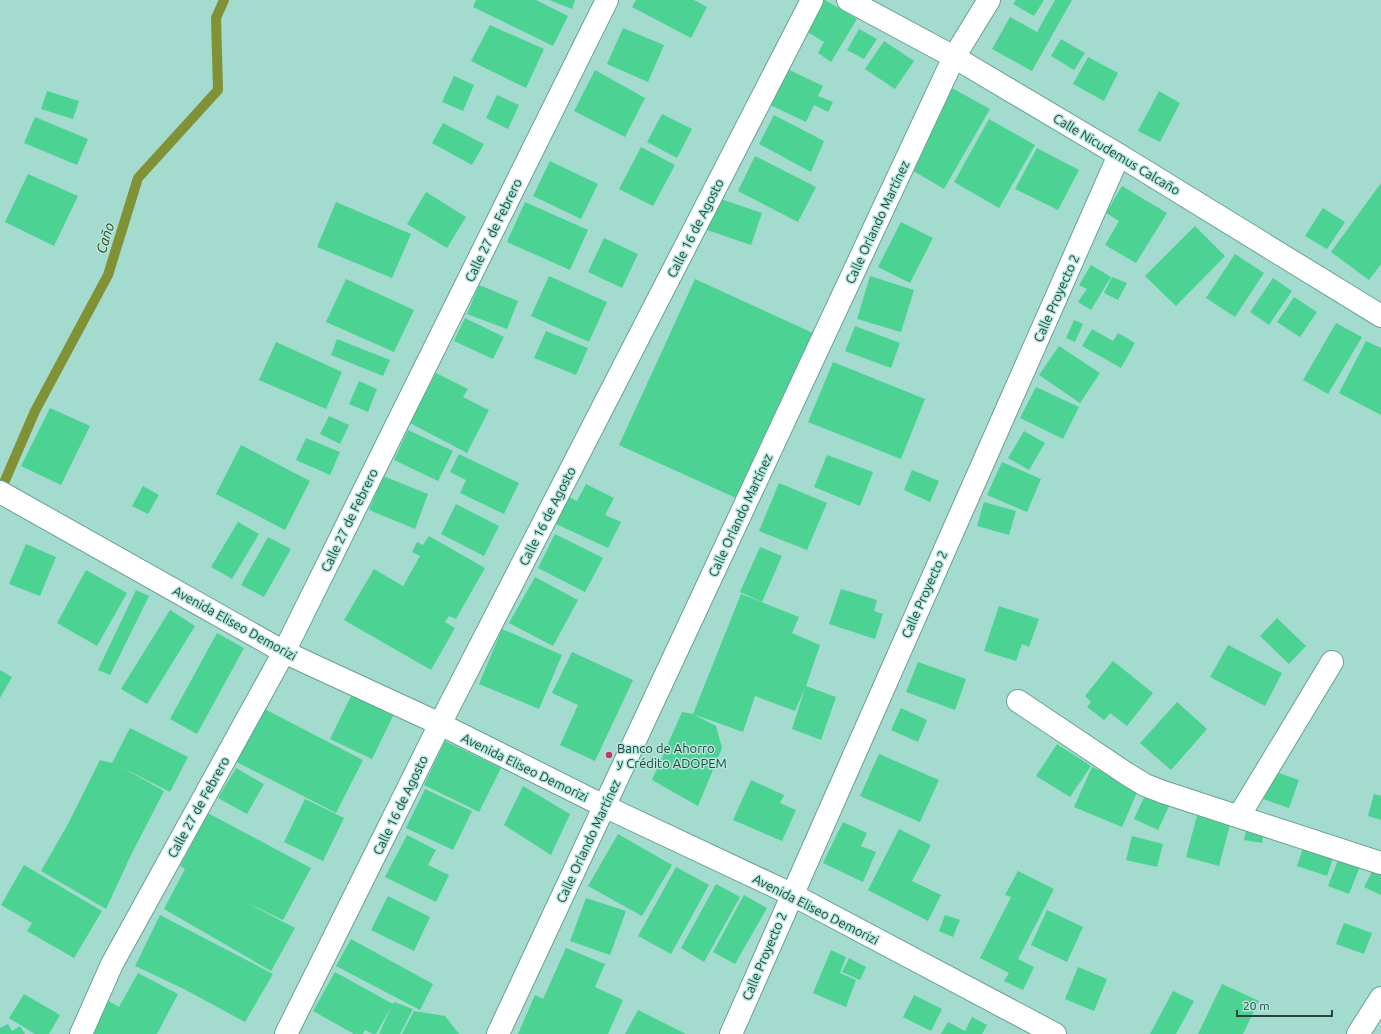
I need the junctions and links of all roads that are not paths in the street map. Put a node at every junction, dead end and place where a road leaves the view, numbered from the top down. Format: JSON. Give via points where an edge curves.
{"nodes":[{"id":1,"x":607,"y":0,"type":"edge"},
{"id":2,"x":812,"y":0,"type":"edge"},
{"id":3,"x":848,"y":0,"type":"edge"},
{"id":4,"x":989,"y":0,"type":"edge"},
{"id":5,"x":954,"y":57,"type":"junction"},
{"id":6,"x":1119,"y":155,"type":"junction"},
{"id":7,"x":1381,"y":316,"type":"edge"},
{"id":8,"x":0,"y":492,"type":"edge"},
{"id":9,"x":284,"y":652,"type":"junction"},
{"id":10,"x":1332,"y":662,"type":"dead end"},
{"id":11,"x":1018,"y":701,"type":"dead end"},
{"id":12,"x":440,"y":724,"type":"junction"},
{"id":13,"x":604,"y":806,"type":"junction"},
{"id":14,"x":1239,"y":816,"type":"junction"},
{"id":15,"x":1381,"y":863,"type":"edge"},
{"id":16,"x":791,"y":894,"type":"junction"},
{"id":17,"x":1381,"y":998,"type":"edge"},
{"id":18,"x":80,"y":1034,"type":"edge"},
{"id":19,"x":286,"y":1034,"type":"edge"},
{"id":20,"x":498,"y":1034,"type":"edge"},
{"id":21,"x":731,"y":1034,"type":"edge"},
{"id":22,"x":1054,"y":1034,"type":"edge"},
{"id":23,"x":1358,"y":1034,"type":"edge"}],
"edges":[{"from":1,"to":9,"type":"street","name":"Calle 27 de Febrero"},
{"from":2,"to":12,"type":"street","name":"Calle 16 de Agosto"},
{"from":3,"to":5,"type":"street","name":"Calle Nicudemus Calcaño"},
{"from":4,"to":5,"type":"street","name":"Calle Orlando Martínez"},
{"from":5,"to":6,"type":"street","name":"Calle Nicudemus Calcaño"},
{"from":5,"to":13,"type":"street","name":"Calle Orlando Martínez"},
{"from":6,"to":7,"type":"street","name":"Calle Nicudemus Calcaño"},
{"from":6,"to":16,"type":"street","name":"Calle Proyecto 2"},
{"from":8,"to":9,"type":"street","name":"Avenida Eliseo Demorizi"},
{"from":9,"to":12,"type":"street","name":"Avenida Eliseo Demorizi"},
{"from":9,"to":18,"type":"street","name":"Calle 27 de Febrero","via":[[112,964]]},
{"from":10,"to":14,"type":"street"},
{"from":11,"to":14,"type":"street","via":[[1144,785]]},
{"from":12,"to":13,"type":"street","name":"Avenida Eliseo Demorizi"},
{"from":12,"to":19,"type":"street","name":"Calle 16 de Agosto"},
{"from":13,"to":16,"type":"street","name":"Avenida Eliseo Demorizi"},
{"from":13,"to":20,"type":"street","name":"Calle Orlando Martínez"},
{"from":14,"to":15,"type":"street"},
{"from":16,"to":21,"type":"street","name":"Calle Proyecto 2"},
{"from":16,"to":22,"type":"street","name":"Avenida Eliseo Demorizi"},
{"from":17,"to":23,"type":"street"}]}
